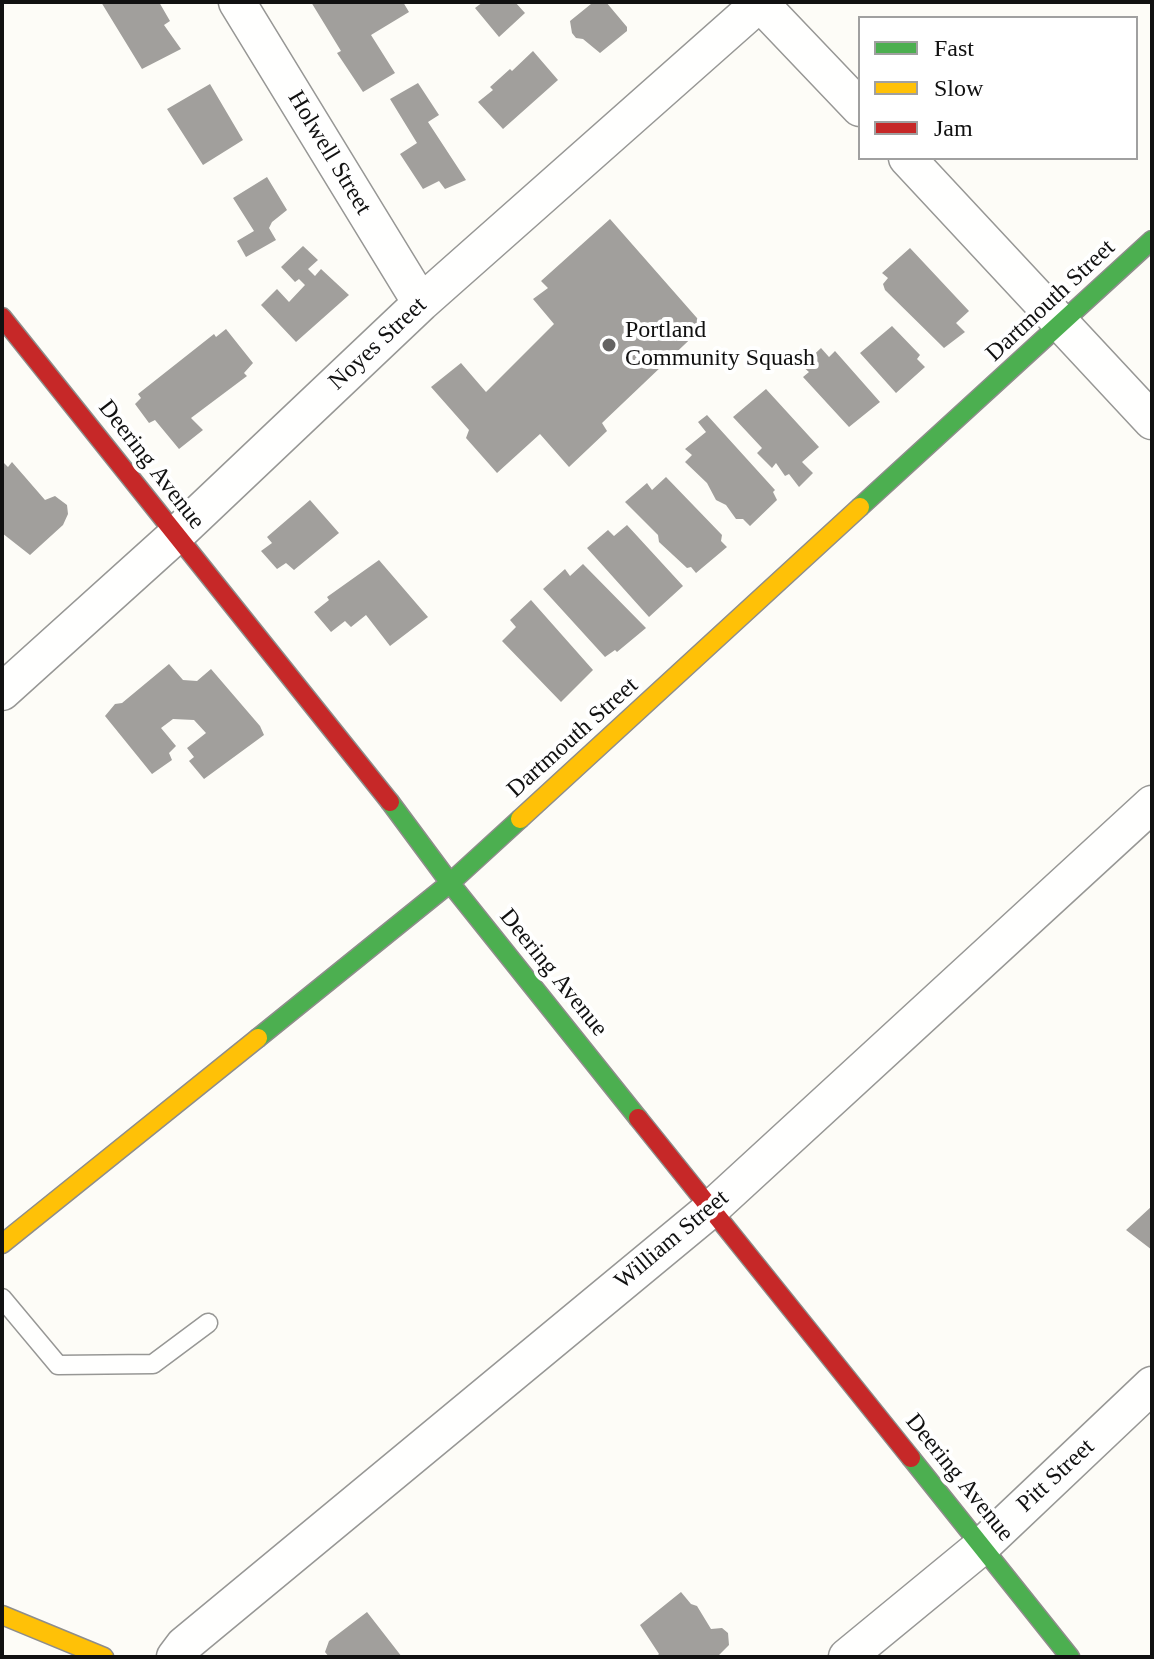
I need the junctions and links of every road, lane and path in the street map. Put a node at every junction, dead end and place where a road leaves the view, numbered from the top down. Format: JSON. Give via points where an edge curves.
{"nodes":[{"id":1,"x":237,"y":2,"type":"edge"},
{"id":2,"x":760,"y":2,"type":"edge"},
{"id":3,"x":858,"y":106,"type":"edge"},
{"id":4,"x":909,"y":160,"type":"edge"},
{"id":5,"x":1152,"y":240,"type":"edge"},
{"id":6,"x":421,"y":303,"type":"junction"},
{"id":7,"x":2,"y":317,"type":"edge"},
{"id":8,"x":1063,"y":323,"type":"junction"},
{"id":9,"x":1152,"y":421,"type":"edge"},
{"id":10,"x":176,"y":535,"type":"junction"},
{"id":11,"x":2,"y":692,"type":"edge"},
{"id":12,"x":1152,"y":804,"type":"edge"},
{"id":13,"x":450,"y":883,"type":"junction"},
{"id":14,"x":711,"y":1209,"type":"junction"},
{"id":15,"x":2,"y":1244,"type":"edge"},
{"id":16,"x":2,"y":1298,"type":"edge"},
{"id":17,"x":208,"y":1323,"type":"dead end"},
{"id":18,"x":1152,"y":1385,"type":"edge"},
{"id":19,"x":982,"y":1546,"type":"junction"},
{"id":20,"x":2,"y":1615,"type":"edge"},
{"id":21,"x":104,"y":1657,"type":"edge"},
{"id":22,"x":175,"y":1657,"type":"edge"},
{"id":23,"x":847,"y":1657,"type":"edge"},
{"id":24,"x":1070,"y":1657,"type":"edge"}],
"edges":[{"from":1,"to":6,"type":"street","name":"Holwell Street"},
{"from":2,"to":3,"type":"street"},
{"from":2,"to":6,"type":"street","name":"Noyes Street"},
{"from":4,"to":8,"type":"street"},
{"from":5,"to":8,"type":"main road","name":"Dartmouth Street"},
{"from":6,"to":10,"type":"street","name":"Noyes Street"},
{"from":7,"to":10,"type":"main road","name":"Deering Avenue"},
{"from":8,"to":9,"type":"street"},
{"from":8,"to":13,"type":"main road","name":"Dartmouth Street"},
{"from":10,"to":11,"type":"street","name":"Noyes Street"},
{"from":10,"to":13,"type":"main road","name":"Deering Avenue"},
{"from":12,"to":14,"type":"street","name":"William Street"},
{"from":13,"to":14,"type":"main road","name":"Deering Avenue"},
{"from":13,"to":15,"type":"main road","name":"Dartmouth Street"},
{"from":14,"to":19,"type":"main road","name":"Deering Avenue"},
{"from":14,"to":22,"type":"street","name":"William Street"},
{"from":16,"to":17,"type":"lane","via":[[58,1365],[153,1364]]},
{"from":18,"to":19,"type":"street","name":"Pitt Street"},
{"from":19,"to":23,"type":"street","name":"Pitt Street"},
{"from":19,"to":24,"type":"main road","name":"Deering Avenue"},
{"from":20,"to":21,"type":"main road"}]}
